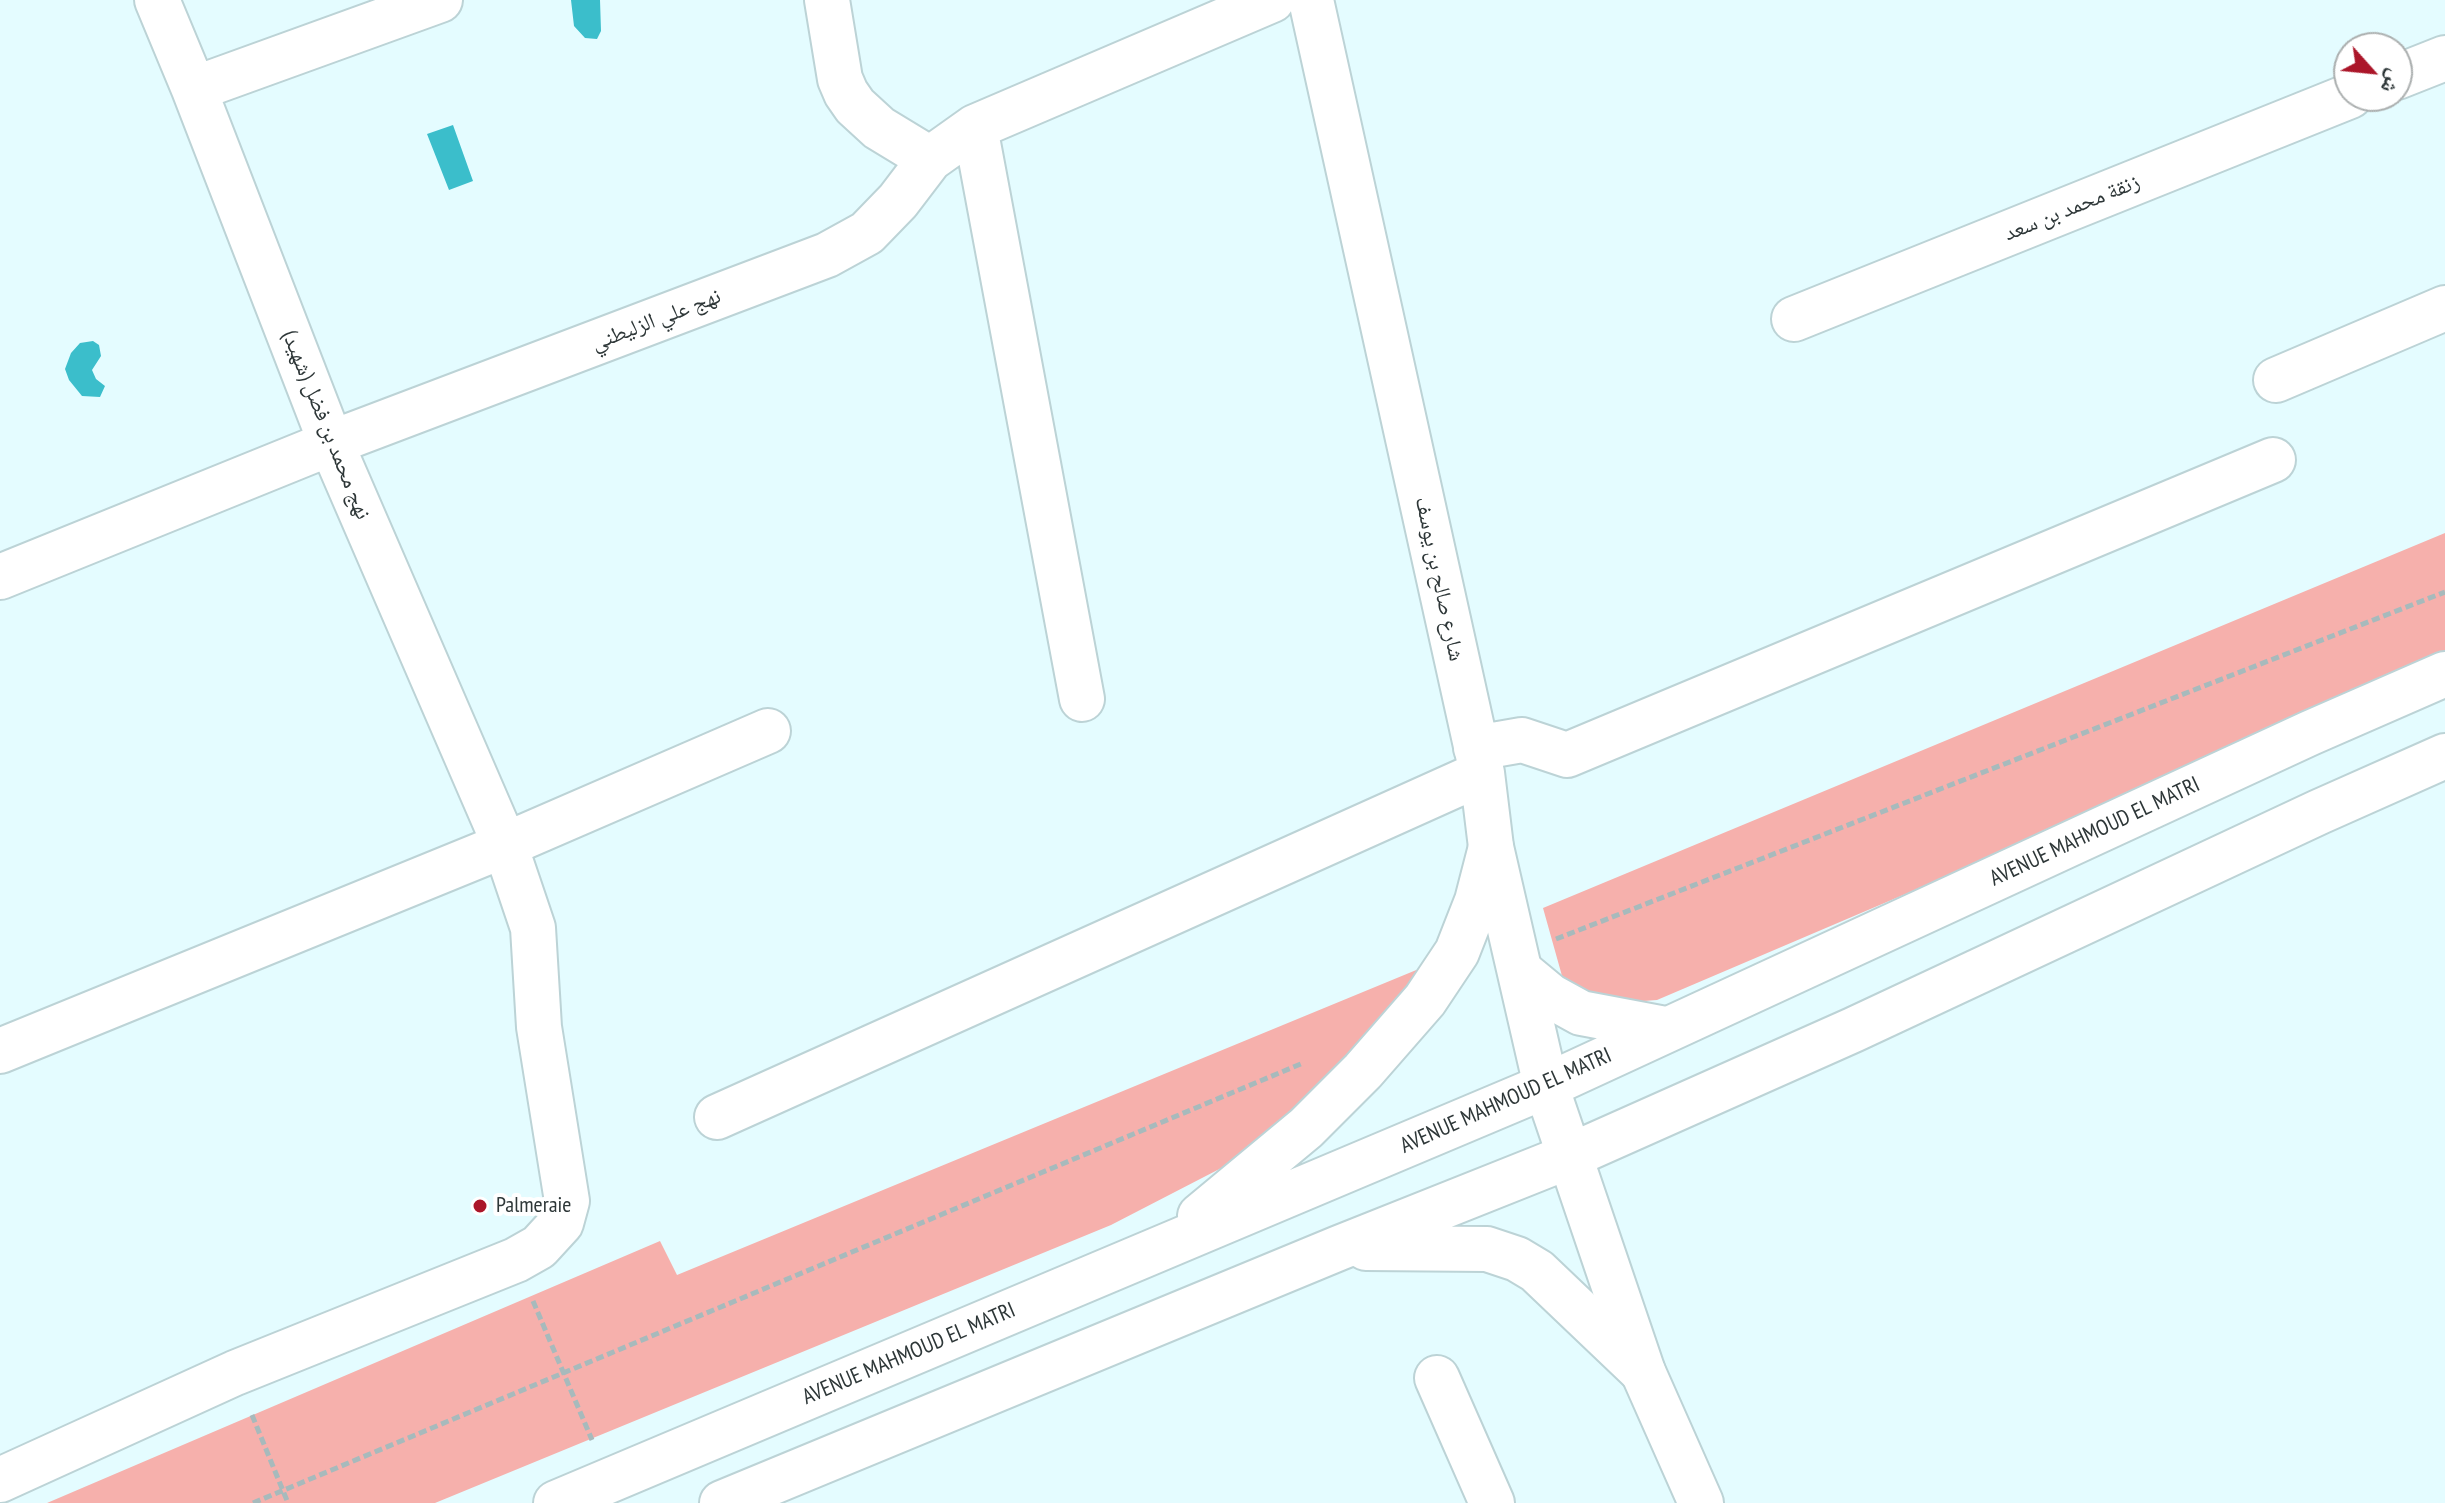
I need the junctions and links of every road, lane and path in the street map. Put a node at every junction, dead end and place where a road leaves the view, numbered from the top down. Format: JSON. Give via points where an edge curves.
{"nodes":[{"id":1,"x":157,"y":0,"type":"edge"},
{"id":2,"x":440,"y":0,"type":"edge"},
{"id":3,"x":827,"y":0,"type":"edge"},
{"id":4,"x":1272,"y":0,"type":"edge"},
{"id":5,"x":1311,"y":0,"type":"edge"},
{"id":6,"x":2445,"y":58,"type":"edge"},
{"id":7,"x":2413,"y":71,"type":"edge"},
{"id":8,"x":194,"y":89,"type":"junction"},
{"id":9,"x":2333,"y":103,"type":"edge"},
{"id":10,"x":975,"y":127,"type":"junction"},
{"id":11,"x":930,"y":159,"type":"junction"},
{"id":12,"x":2445,"y":308,"type":"edge"},
{"id":13,"x":1794,"y":319,"type":"dead end"},
{"id":14,"x":2276,"y":380,"type":"dead end"},
{"id":15,"x":331,"y":443,"type":"junction"},
{"id":16,"x":2273,"y":460,"type":"dead end"},
{"id":17,"x":0,"y":577,"type":"edge"},
{"id":18,"x":2445,"y":674,"type":"edge"},
{"id":19,"x":1082,"y":699,"type":"dead end"},
{"id":20,"x":768,"y":731,"type":"dead end"},
{"id":21,"x":2445,"y":756,"type":"edge"},
{"id":22,"x":1479,"y":761,"type":"junction"},
{"id":23,"x":505,"y":845,"type":"junction"},
{"id":24,"x":1491,"y":847,"type":"junction"},
{"id":25,"x":1521,"y":972,"type":"junction"},
{"id":26,"x":1666,"y":1029,"type":"junction"},
{"id":27,"x":0,"y":1051,"type":"edge"},
{"id":28,"x":1546,"y":1086,"type":"junction"},
{"id":29,"x":717,"y":1117,"type":"dead end"},
{"id":30,"x":1570,"y":1156,"type":"junction"},
{"id":31,"x":1339,"y":1248,"type":"junction"},
{"id":32,"x":1157,"y":1250,"type":"junction"},
{"id":33,"x":516,"y":1260,"type":"junction"},
{"id":34,"x":1643,"y":1372,"type":"junction"},
{"id":35,"x":235,"y":1373,"type":"junction"},
{"id":36,"x":1437,"y":1378,"type":"dead end"},
{"id":37,"x":0,"y":1480,"type":"edge"},
{"id":38,"x":609,"y":1480,"type":"junction"},
{"id":39,"x":288,"y":1503,"type":"edge"},
{"id":40,"x":556,"y":1503,"type":"edge"},
{"id":41,"x":722,"y":1503,"type":"edge"},
{"id":42,"x":1492,"y":1503,"type":"edge"},
{"id":43,"x":1701,"y":1503,"type":"edge"}],
"edges":[{"from":1,"to":8,"type":"main road","name":"نهج محمد بن فضل (شهيد)"},
{"from":2,"to":8,"type":"main road"},
{"from":3,"to":11,"type":"main road","via":[[840,79],[855,106],[879,128]]},
{"from":4,"to":10,"type":"main road","name":"نهج علي الزليطني"},
{"from":5,"to":22,"type":"main road","name":"شارع صالح بن يوسف"},
{"from":6,"to":7,"type":"main road"},
{"from":8,"to":15,"type":"main road","name":"نهج محمد بن فضل (شهيد)"},
{"from":9,"to":13,"type":"main road","name":"زنقة محمد بن سعد"},
{"from":10,"to":11,"type":"main road","name":"نهج علي الزليطني"},
{"from":10,"to":19,"type":"main road"},
{"from":11,"to":15,"type":"main road","name":"نهج علي الزليطني","via":[[867,233],[827,255]]},
{"from":12,"to":14,"type":"main road"},
{"from":15,"to":17,"type":"main road","name":"نهج علي الزليطني"},
{"from":15,"to":23,"type":"main road","name":"نهج محمد بن فضل (شهيد)"},
{"from":16,"to":22,"type":"main road","via":[[1567,755],[1522,740]]},
{"from":18,"to":26,"type":"main road","name":"AVENUE MAHMOUD EL MATRI"},
{"from":20,"to":23,"type":"main road"},
{"from":21,"to":30,"type":"main road"},
{"from":22,"to":24,"type":"main road","name":"شارع صالح بن يوسف"},
{"from":22,"to":29,"type":"main road"},
{"from":23,"to":27,"type":"main road"},
{"from":23,"to":33,"type":"main road","name":"نهج محمد بن فضل (شهيد)","via":[[533,928],[539,1027],[567,1201],[561,1223],[539,1247]]},
{"from":24,"to":25,"type":"main road","name":"شارع صالح بن يوسف"},
{"from":24,"to":32,"type":"main road","via":[[1457,952],[1425,1000],[1306,1128]]},
{"from":25,"to":26,"type":"main road","via":[[1581,1013]]},
{"from":25,"to":28,"type":"main road","name":"شارع صالح بن يوسف"},
{"from":26,"to":28,"type":"main road","name":"AVENUE MAHMOUD EL MATRI"},
{"from":28,"to":30,"type":"main road","name":"شارع صالح بن يوسف"},
{"from":28,"to":32,"type":"main road","name":"AVENUE MAHMOUD EL MATRI"},
{"from":30,"to":31,"type":"main road"},
{"from":30,"to":34,"type":"main road","name":"شارع صالح بن يوسف"},
{"from":31,"to":34,"type":"main road","via":[[1487,1249],[1517,1259],[1537,1271]]},
{"from":31,"to":41,"type":"main road"},
{"from":32,"to":38,"type":"main road","name":"AVENUE MAHMOUD EL MATRI"},
{"from":33,"to":35,"type":"main road","name":"نهج محمد بن فضل (شهيد)"},
{"from":33,"to":38,"type":"path"},
{"from":34,"to":43,"type":"main road","name":"شارع صالح بن يوسف"},
{"from":35,"to":37,"type":"main road","name":"نهج محمد بن فضل (شهيد)"},
{"from":35,"to":39,"type":"path"},
{"from":36,"to":42,"type":"main road"},
{"from":38,"to":40,"type":"main road","name":"AVENUE MAHMOUD EL MATRI"}]}
